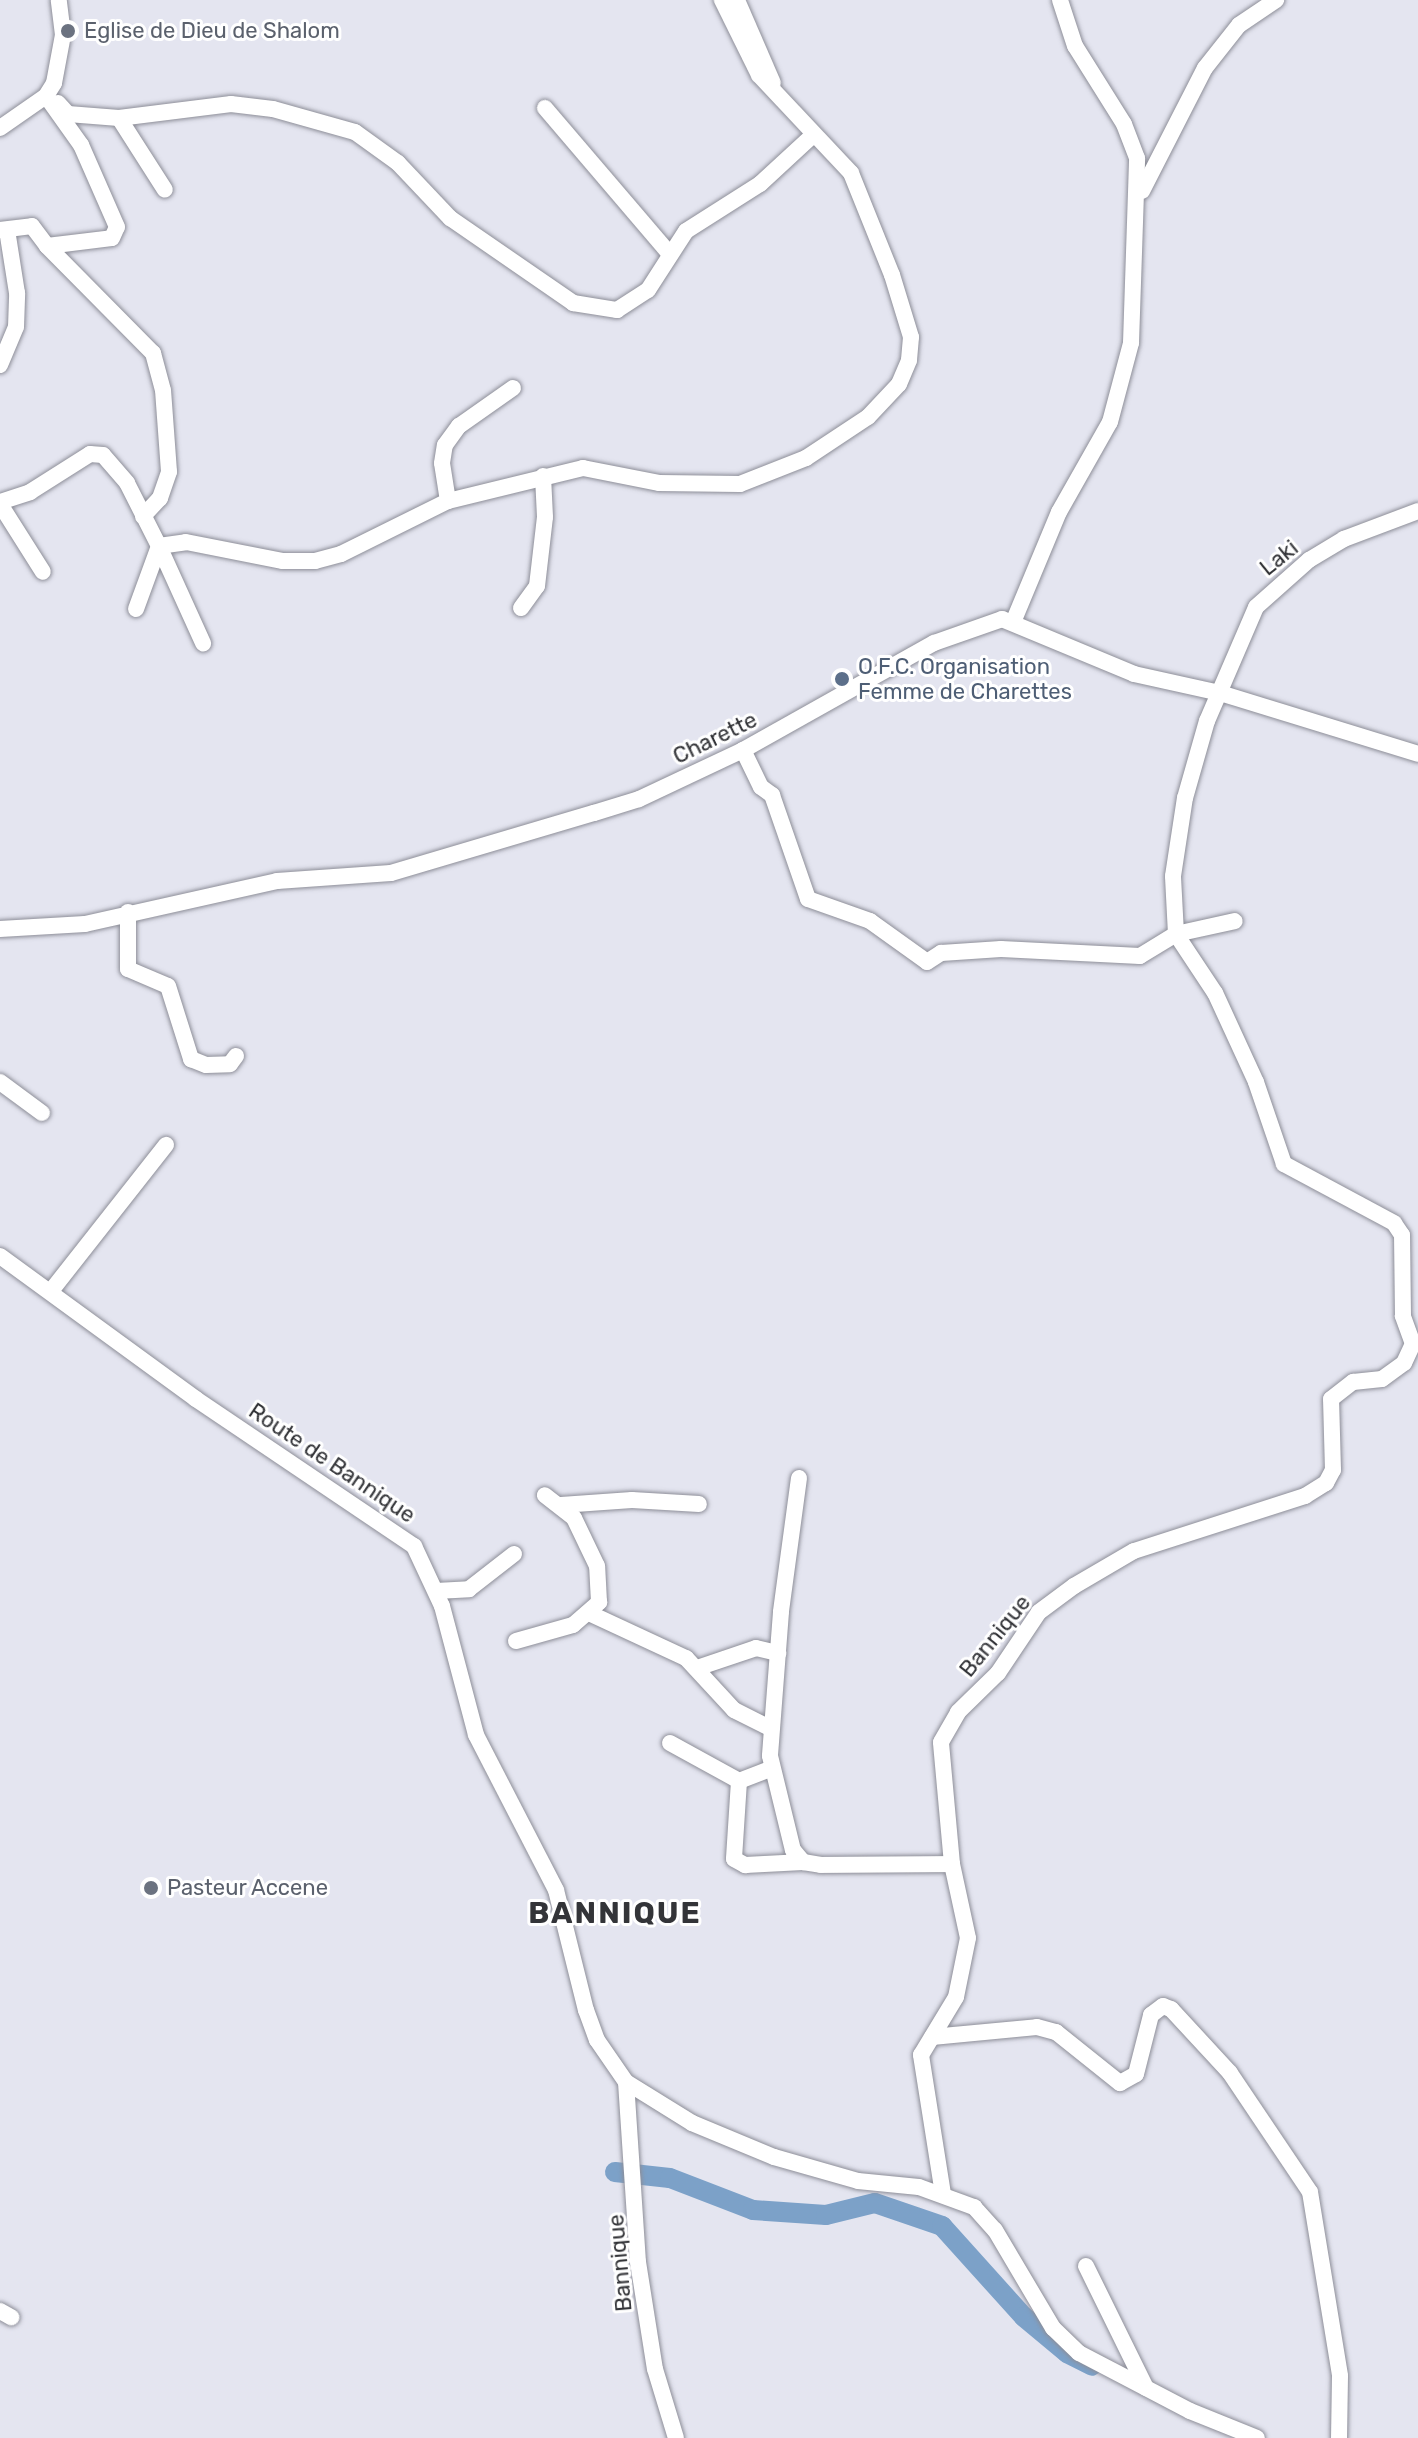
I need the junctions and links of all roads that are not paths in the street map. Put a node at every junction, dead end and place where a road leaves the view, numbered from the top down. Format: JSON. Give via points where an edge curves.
{"nodes":[{"id":1,"x":59,"y":0,"type":"edge"},
{"id":2,"x":722,"y":0,"type":"edge"},
{"id":3,"x":737,"y":0,"type":"edge"},
{"id":4,"x":1060,"y":0,"type":"edge"},
{"id":5,"x":1276,"y":0,"type":"edge"},
{"id":6,"x":48,"y":95,"type":"junction"},
{"id":7,"x":545,"y":108,"type":"dead end"},
{"id":8,"x":119,"y":118,"type":"junction"},
{"id":9,"x":0,"y":128,"type":"edge"},
{"id":10,"x":812,"y":136,"type":"junction"},
{"id":11,"x":165,"y":190,"type":"dead end"},
{"id":12,"x":1139,"y":196,"type":"junction"},
{"id":13,"x":866,"y":215,"type":"junction"},
{"id":14,"x":3,"y":230,"type":"edge"},
{"id":15,"x":47,"y":246,"type":"junction"},
{"id":16,"x":668,"y":252,"type":"junction"},
{"id":17,"x":0,"y":365,"type":"edge"},
{"id":18,"x":513,"y":388,"type":"dead end"},
{"id":19,"x":543,"y":476,"type":"junction"},
{"id":20,"x":448,"y":501,"type":"junction"},
{"id":21,"x":0,"y":503,"type":"edge"},
{"id":22,"x":1418,"y":511,"type":"edge"},
{"id":23,"x":143,"y":516,"type":"junction"},
{"id":24,"x":159,"y":546,"type":"junction"},
{"id":25,"x":43,"y":572,"type":"dead end"},
{"id":26,"x":521,"y":608,"type":"dead end"},
{"id":27,"x":136,"y":609,"type":"dead end"},
{"id":28,"x":1014,"y":620,"type":"junction"},
{"id":29,"x":203,"y":643,"type":"dead end"},
{"id":30,"x":1220,"y":693,"type":"junction"},
{"id":31,"x":743,"y":750,"type":"junction"},
{"id":32,"x":1418,"y":754,"type":"edge"},
{"id":33,"x":128,"y":912,"type":"junction"},
{"id":34,"x":1235,"y":921,"type":"dead end"},
{"id":35,"x":0,"y":929,"type":"edge"},
{"id":36,"x":1176,"y":934,"type":"junction"},
{"id":37,"x":236,"y":1056,"type":"dead end"},
{"id":38,"x":0,"y":1082,"type":"edge"},
{"id":39,"x":42,"y":1113,"type":"dead end"},
{"id":40,"x":166,"y":1145,"type":"dead end"},
{"id":41,"x":0,"y":1256,"type":"edge"},
{"id":42,"x":51,"y":1291,"type":"junction"},
{"id":43,"x":799,"y":1478,"type":"dead end"},
{"id":44,"x":545,"y":1495,"type":"dead end"},
{"id":45,"x":699,"y":1504,"type":"dead end"},
{"id":46,"x":561,"y":1505,"type":"junction"},
{"id":47,"x":510,"y":1557,"type":"dead end"},
{"id":48,"x":436,"y":1591,"type":"junction"},
{"id":49,"x":591,"y":1614,"type":"junction"},
{"id":50,"x":516,"y":1641,"type":"dead end"},
{"id":51,"x":778,"y":1653,"type":"junction"},
{"id":52,"x":700,"y":1667,"type":"junction"},
{"id":53,"x":772,"y":1729,"type":"junction"},
{"id":54,"x":670,"y":1743,"type":"dead end"},
{"id":55,"x":771,"y":1769,"type":"junction"},
{"id":56,"x":739,"y":1781,"type":"junction"},
{"id":57,"x":803,"y":1862,"type":"junction"},
{"id":58,"x":952,"y":1864,"type":"junction"},
{"id":59,"x":932,"y":2037,"type":"junction"},
{"id":60,"x":626,"y":2082,"type":"junction"},
{"id":61,"x":943,"y":2194,"type":"junction"},
{"id":62,"x":1086,"y":2266,"type":"dead end"},
{"id":63,"x":1146,"y":2388,"type":"junction"},
{"id":64,"x":1340,"y":2434,"type":"edge"},
{"id":65,"x":676,"y":2438,"type":"edge"},
{"id":66,"x":1257,"y":2438,"type":"edge"}],
"edges":[{"from":1,"to":6,"type":"street","via":[[61,56]]},
{"from":2,"to":10,"type":"street","via":[[759,75]]},
{"from":3,"to":13,"type":"street","via":[[774,84],[857,169],[872,201]]},
{"from":4,"to":12,"type":"street","via":[[1075,46],[1124,124],[1137,158]]},
{"from":5,"to":12,"type":"street","via":[[1239,25],[1205,68]]},
{"from":6,"to":8,"type":"street","via":[[68,114]]},
{"from":6,"to":9,"type":"street"},
{"from":6,"to":15,"type":"street","via":[[81,145],[117,227],[112,238]]},
{"from":7,"to":16,"type":"street"},
{"from":8,"to":11,"type":"street"},
{"from":8,"to":16,"type":"street","via":[[231,104],[273,109],[355,132],[398,163],[450,218],[573,303],[617,310],[648,290]]},
{"from":10,"to":13,"type":"street","via":[[851,173]]},
{"from":10,"to":16,"type":"street","via":[[760,184],[686,231]]},
{"from":12,"to":28,"type":"street","via":[[1131,343],[1116,406],[1059,512]]},
{"from":13,"to":19,"type":"street","via":[[911,337],[899,384],[868,417],[806,458],[740,484],[703,488],[583,468]]},
{"from":14,"to":15,"type":"street","via":[[32,226]]},
{"from":14,"to":17,"type":"street","via":[[17,293],[16,327]]},
{"from":15,"to":23,"type":"street","via":[[153,353],[163,390],[169,472],[160,498]]},
{"from":18,"to":20,"type":"street","via":[[459,426],[445,445]]},
{"from":19,"to":20,"type":"street"},
{"from":19,"to":26,"type":"street","via":[[545,517],[537,586]]},
{"from":20,"to":24,"type":"street","via":[[341,554],[315,561],[283,561],[186,542]]},
{"from":21,"to":23,"type":"street","via":[[30,492],[90,454],[103,455]]},
{"from":21,"to":25,"type":"street"},
{"from":22,"to":30,"type":"street","name":"Laki","via":[[1344,539],[1282,581],[1250,617]]},
{"from":23,"to":24,"type":"street"},
{"from":24,"to":27,"type":"street"},
{"from":24,"to":29,"type":"street"},
{"from":28,"to":30,"type":"street","via":[[1084,657]]},
{"from":28,"to":31,"type":"street","name":"Charette","via":[[987,622],[934,643]]},
{"from":30,"to":32,"type":"street"},
{"from":30,"to":36,"type":"street","name":"Laki","via":[[1185,798],[1173,876]]},
{"from":31,"to":33,"type":"street","name":"Charette","via":[[639,799],[391,873],[277,881]]},
{"from":31,"to":36,"type":"street","via":[[761,787],[772,795],[808,899],[870,921],[927,962],[941,953],[1001,949],[1140,956]]},
{"from":33,"to":35,"type":"street","name":"Charette","via":[[85,924]]},
{"from":33,"to":37,"type":"street","via":[[128,969],[168,986],[191,1059],[230,1064]]},
{"from":34,"to":36,"type":"street"},
{"from":36,"to":58,"type":"street","name":"Bannique","via":[[1215,993],[1256,1082],[1284,1164],[1394,1223],[1402,1235],[1403,1316],[1413,1344],[1404,1363],[1382,1379],[1340,1387],[1331,1399],[1333,1470],[1317,1490],[1134,1551],[1039,1612],[998,1673],[958,1712],[941,1742]]},
{"from":38,"to":39,"type":"street"},
{"from":40,"to":42,"type":"street"},
{"from":41,"to":42,"type":"street","name":"Route de Bannique"},
{"from":42,"to":48,"type":"street","name":"Route de Bannique","via":[[196,1399],[389,1526],[414,1546]]},
{"from":43,"to":51,"type":"street"},
{"from":44,"to":46,"type":"street"},
{"from":45,"to":46,"type":"street","via":[[632,1500]]},
{"from":46,"to":49,"type":"street","via":[[574,1518],[597,1566],[601,1584]]},
{"from":47,"to":48,"type":"street","via":[[469,1589]]},
{"from":48,"to":60,"type":"street","name":"Route de Bannique","via":[[476,1735],[556,1890],[586,2010],[597,2040]]},
{"from":49,"to":50,"type":"street","via":[[573,1625]]},
{"from":49,"to":52,"type":"street"},
{"from":51,"to":52,"type":"street","via":[[756,1648]]},
{"from":51,"to":53,"type":"street"},
{"from":52,"to":53,"type":"street","via":[[734,1710]]},
{"from":53,"to":55,"type":"street"},
{"from":54,"to":56,"type":"street"},
{"from":55,"to":56,"type":"street"},
{"from":55,"to":57,"type":"street","via":[[793,1850]]},
{"from":56,"to":57,"type":"street","via":[[734,1859],[745,1865]]},
{"from":57,"to":58,"type":"street"},
{"from":58,"to":59,"type":"street","name":"Bannique","via":[[967,1956],[956,1997]]},
{"from":59,"to":61,"type":"street","name":"Bannique","via":[[921,2055]]},
{"from":59,"to":64,"type":"street","via":[[1024,2024],[1047,2029],[1120,2083],[1136,2074],[1151,2015],[1163,2006],[1171,2009],[1230,2073],[1310,2192],[1340,2376]]},
{"from":60,"to":61,"type":"street","name":"Route de Bannique","via":[[692,2123],[774,2157],[858,2181]]},
{"from":60,"to":65,"type":"street","name":"Bannique","via":[[638,2262],[655,2369]]},
{"from":61,"to":63,"type":"street","name":"Route de Bannique","via":[[974,2207],[995,2230],[1053,2328],[1079,2353]]},
{"from":62,"to":63,"type":"street"},
{"from":63,"to":66,"type":"street","name":"Route de Bannique"}]}
